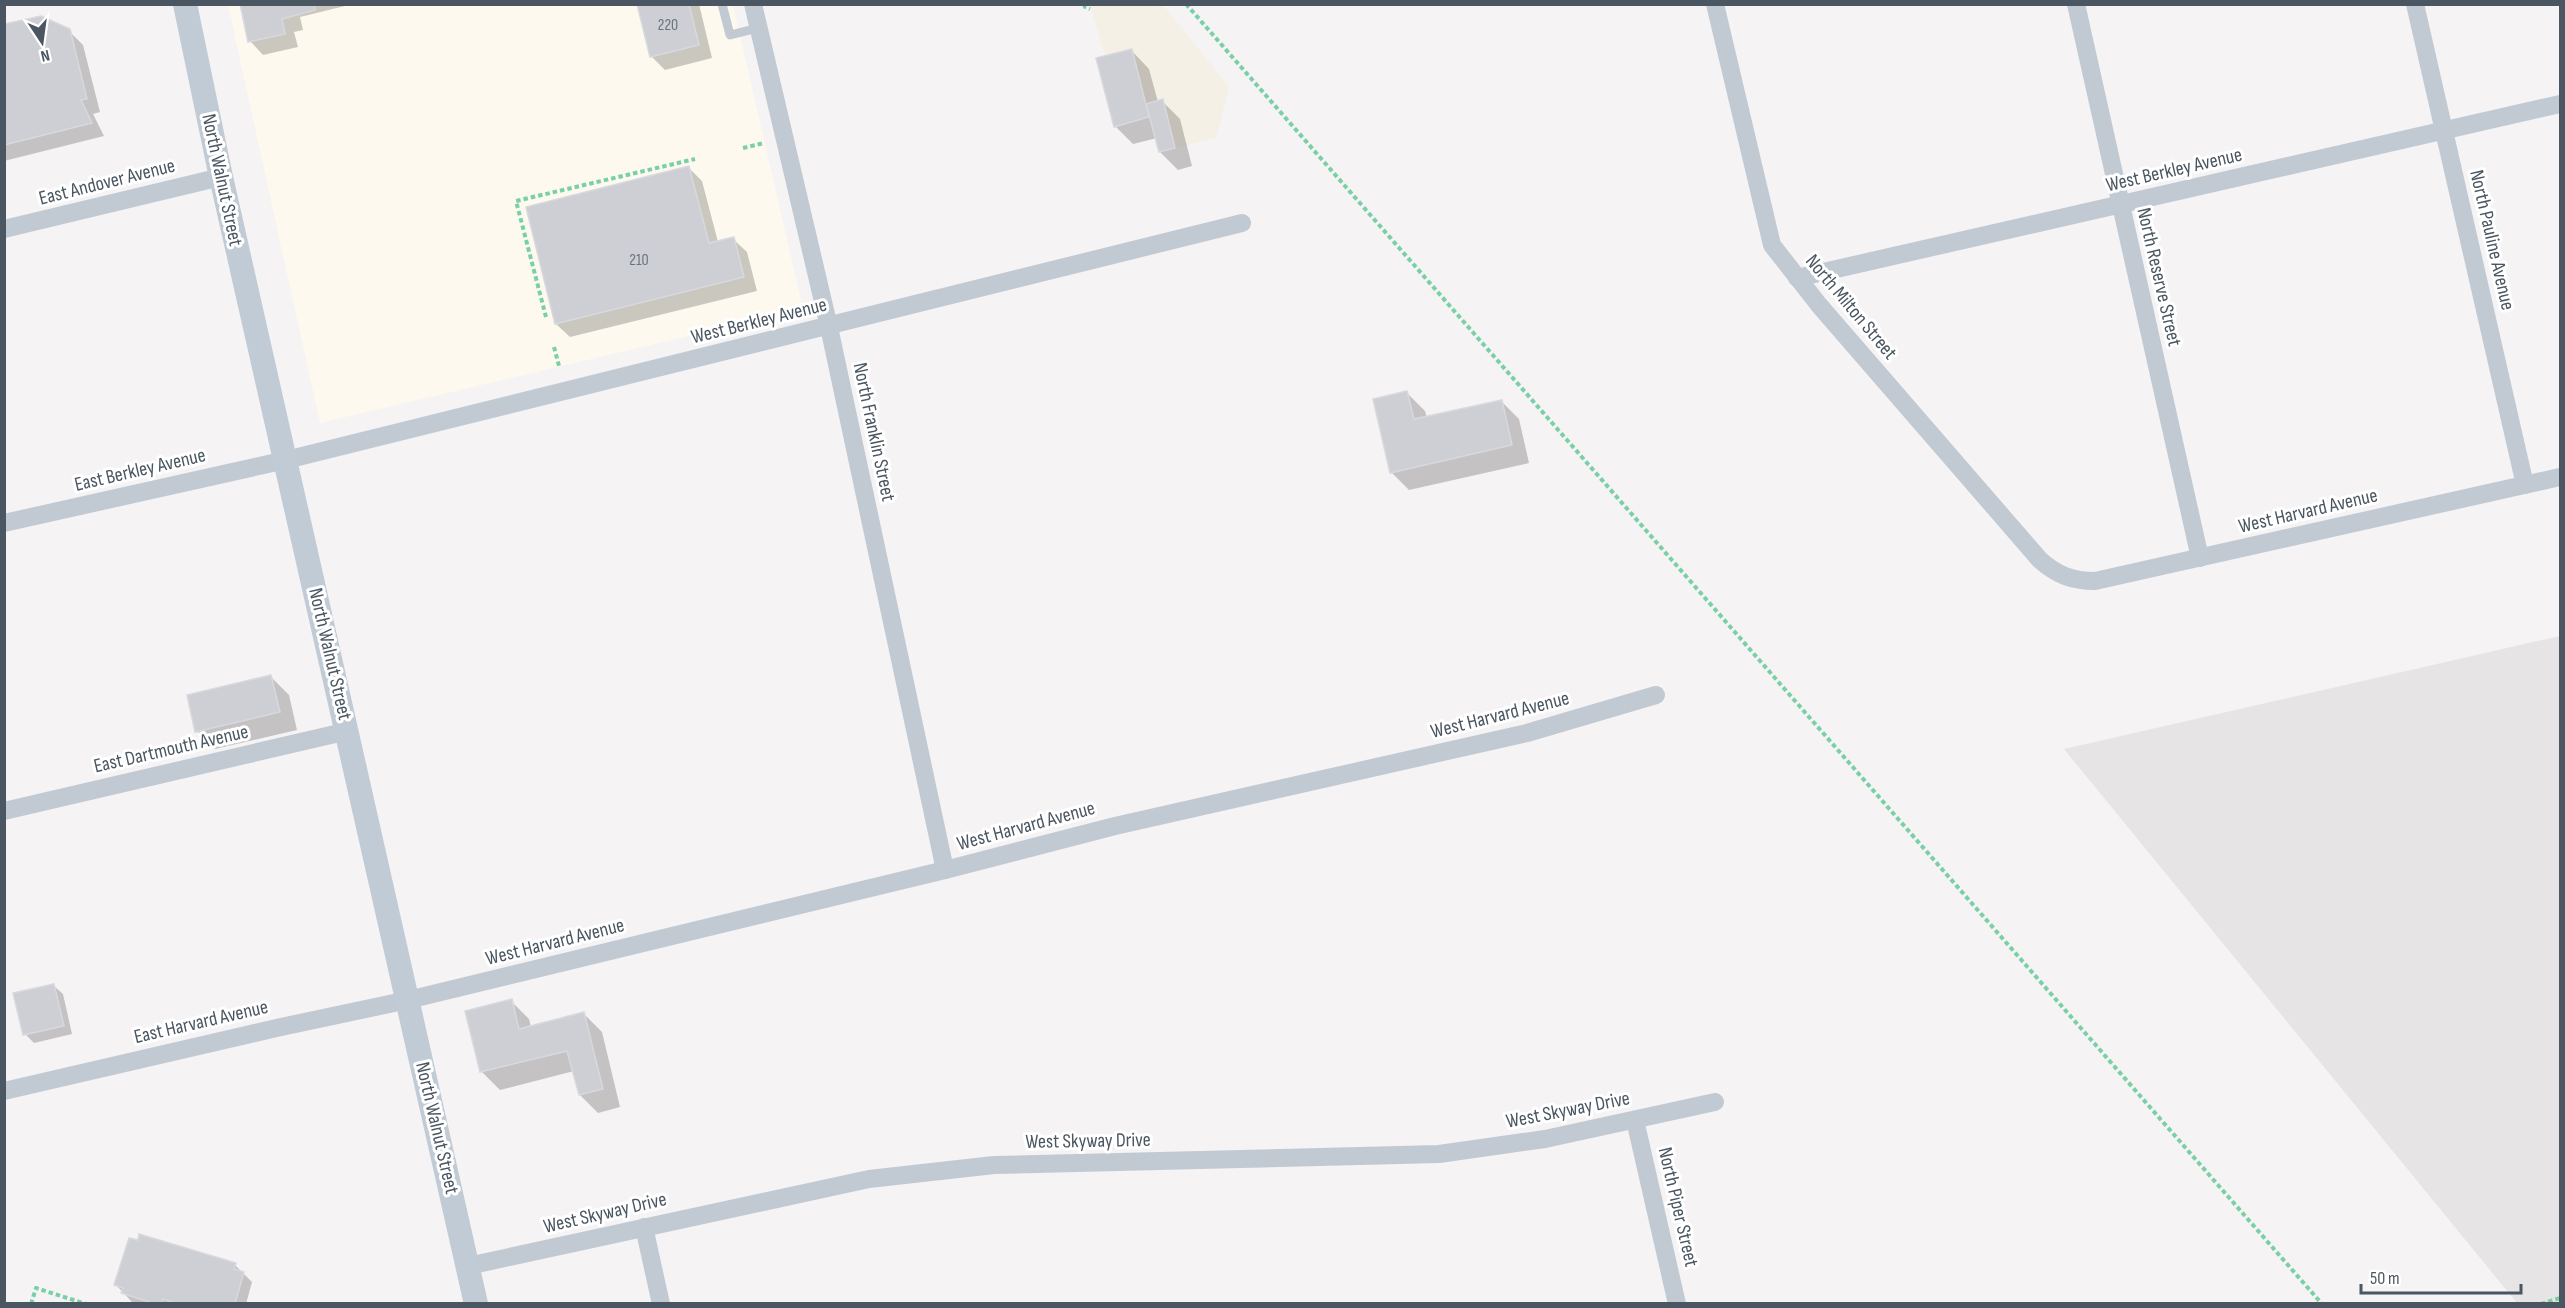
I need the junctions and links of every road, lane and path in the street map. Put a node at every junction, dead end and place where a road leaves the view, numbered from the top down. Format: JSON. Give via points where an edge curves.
{"nodes":[{"id":1,"x":185,"y":4,"type":"edge"},
{"id":2,"x":722,"y":4,"type":"edge"},
{"id":3,"x":753,"y":4,"type":"edge"},
{"id":4,"x":1084,"y":4,"type":"edge"},
{"id":5,"x":1186,"y":4,"type":"edge"},
{"id":6,"x":1715,"y":4,"type":"edge"},
{"id":7,"x":2076,"y":4,"type":"edge"},
{"id":8,"x":2415,"y":4,"type":"edge"},
{"id":9,"x":1090,"y":9,"type":"dead end"},
{"id":10,"x":758,"y":28,"type":"junction"},
{"id":11,"x":2560,"y":104,"type":"edge"},
{"id":12,"x":2444,"y":130,"type":"junction"},
{"id":13,"x":764,"y":143,"type":"dead end"},
{"id":14,"x":743,"y":148,"type":"dead end"},
{"id":15,"x":694,"y":159,"type":"dead end"},
{"id":16,"x":221,"y":177,"type":"junction"},
{"id":17,"x":2120,"y":205,"type":"junction"},
{"id":18,"x":1242,"y":223,"type":"dead end"},
{"id":19,"x":4,"y":230,"type":"edge"},
{"id":20,"x":1797,"y":278,"type":"junction"},
{"id":21,"x":546,"y":317,"type":"dead end"},
{"id":22,"x":828,"y":327,"type":"junction"},
{"id":23,"x":554,"y":347,"type":"dead end"},
{"id":24,"x":559,"y":366,"type":"dead end"},
{"id":25,"x":286,"y":460,"type":"junction"},
{"id":26,"x":2560,"y":477,"type":"edge"},
{"id":27,"x":2525,"y":485,"type":"junction"},
{"id":28,"x":4,"y":523,"type":"edge"},
{"id":29,"x":2200,"y":558,"type":"junction"},
{"id":30,"x":2065,"y":577,"type":"joint"},
{"id":31,"x":1656,"y":695,"type":"dead end"},
{"id":32,"x":348,"y":731,"type":"junction"},
{"id":33,"x":4,"y":811,"type":"edge"},
{"id":34,"x":945,"y":870,"type":"junction"},
{"id":35,"x":408,"y":1000,"type":"junction"},
{"id":36,"x":4,"y":1091,"type":"edge"},
{"id":37,"x":1715,"y":1102,"type":"dead end"},
{"id":38,"x":1635,"y":1120,"type":"junction"},
{"id":39,"x":644,"y":1227,"type":"junction"},
{"id":40,"x":468,"y":1266,"type":"junction"},
{"id":41,"x":2560,"y":1298,"type":"edge"},
{"id":42,"x":30,"y":1304,"type":"edge"},
{"id":43,"x":86,"y":1304,"type":"edge"},
{"id":44,"x":476,"y":1304,"type":"edge"},
{"id":45,"x":662,"y":1304,"type":"edge"},
{"id":46,"x":1677,"y":1304,"type":"edge"},
{"id":47,"x":2322,"y":1304,"type":"edge"},
{"id":48,"x":2541,"y":1304,"type":"edge"}],
"edges":[{"from":1,"to":16,"type":"main road","name":"North Walnut Street"},
{"from":2,"to":10,"type":"lane","via":[[730,35]]},
{"from":3,"to":10,"type":"street","name":"North Franklin Street"},
{"from":4,"to":9,"type":"path"},
{"from":5,"to":47,"type":"path"},
{"from":6,"to":20,"type":"street","name":"North Milton Street","via":[[1767,233]]},
{"from":7,"to":17,"type":"street","name":"North Reserve Street"},
{"from":8,"to":12,"type":"street","name":"North Pauline Avenue"},
{"from":10,"to":22,"type":"street","name":"North Franklin Street"},
{"from":11,"to":12,"type":"street","name":"West Berkley Avenue"},
{"from":12,"to":17,"type":"street","name":"West Berkley Avenue"},
{"from":12,"to":27,"type":"street","name":"North Pauline Avenue"},
{"from":13,"to":14,"type":"path"},
{"from":15,"to":21,"type":"path","via":[[516,201]]},
{"from":16,"to":19,"type":"street","name":"East Andover Avenue"},
{"from":16,"to":25,"type":"main road","name":"North Walnut Street"},
{"from":17,"to":20,"type":"street","name":"West Berkley Avenue"},
{"from":17,"to":29,"type":"street","name":"North Reserve Street"},
{"from":18,"to":22,"type":"street","name":"West Berkley Avenue"},
{"from":20,"to":30,"type":"street","name":"North Milton Street","via":[[2040,560]]},
{"from":22,"to":25,"type":"street","name":"West Berkley Avenue"},
{"from":22,"to":34,"type":"street","name":"North Franklin Street"},
{"from":23,"to":24,"type":"path"},
{"from":25,"to":28,"type":"street","name":"East Berkley Avenue"},
{"from":25,"to":32,"type":"main road","name":"North Walnut Street"},
{"from":26,"to":27,"type":"street","name":"West Harvard Avenue"},
{"from":27,"to":29,"type":"street","name":"West Harvard Avenue"},
{"from":29,"to":30,"type":"street","name":"West Harvard Avenue","via":[[2095,580]]},
{"from":31,"to":34,"type":"street","name":"West Harvard Avenue","via":[[1527,733],[1115,826]]},
{"from":32,"to":33,"type":"street","name":"East Dartmouth Avenue"},
{"from":32,"to":35,"type":"main road","name":"North Walnut Street"},
{"from":34,"to":35,"type":"street","name":"West Harvard Avenue"},
{"from":35,"to":36,"type":"street","name":"East Harvard Avenue"},
{"from":35,"to":40,"type":"main road","name":"North Walnut Street"},
{"from":37,"to":38,"type":"street","name":"West Skyway Drive"},
{"from":38,"to":39,"type":"street","name":"West Skyway Drive","via":[[1545,1139],[1439,1154],[994,1165],[837,1185]]},
{"from":38,"to":46,"type":"street","name":"North Piper Street"},
{"from":39,"to":40,"type":"street","name":"West Skyway Drive"},
{"from":39,"to":45,"type":"street"},
{"from":40,"to":44,"type":"main road","name":"North Walnut Street"},
{"from":41,"to":48,"type":"path"},
{"from":42,"to":43,"type":"path","via":[[36,1288]]}]}
